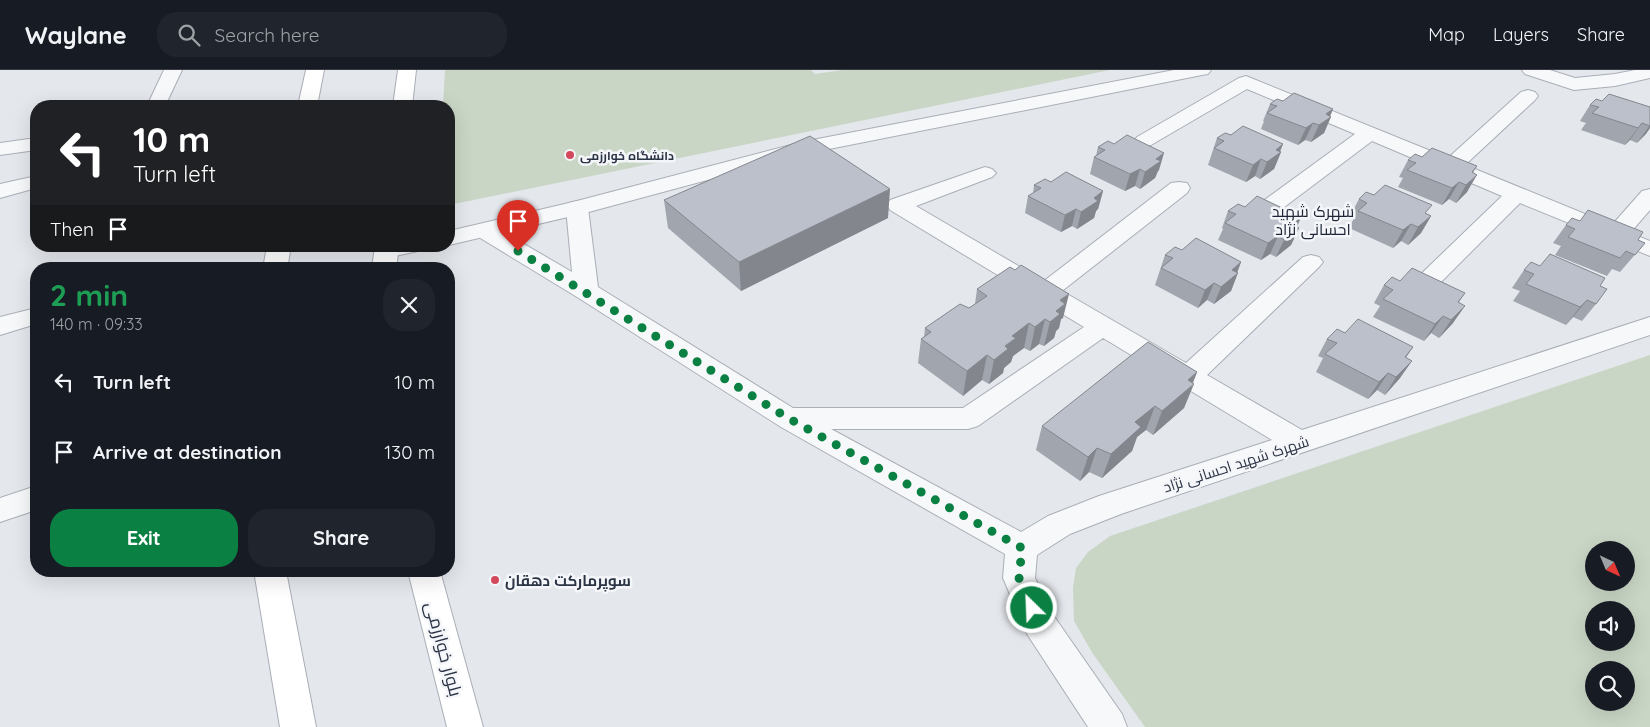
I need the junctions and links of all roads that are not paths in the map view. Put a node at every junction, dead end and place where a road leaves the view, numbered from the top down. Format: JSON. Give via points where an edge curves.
{"nodes":[{"id":1,"x":173,"y":70,"type":"edge"},
{"id":2,"x":315,"y":70,"type":"edge"},
{"id":3,"x":407,"y":70,"type":"edge"},
{"id":4,"x":1202,"y":70,"type":"edge"},
{"id":5,"x":1531,"y":70,"type":"edge"},
{"id":6,"x":1650,"y":72,"type":"edge"},
{"id":7,"x":1578,"y":77,"type":"edge"},
{"id":8,"x":1528,"y":96,"type":"dead end"},
{"id":9,"x":159,"y":100,"type":"edge"},
{"id":10,"x":309,"y":100,"type":"edge"},
{"id":11,"x":404,"y":100,"type":"edge"},
{"id":12,"x":1370,"y":133,"type":"junction"},
{"id":13,"x":1144,"y":141,"type":"edge"},
{"id":14,"x":30,"y":145,"type":"edge"},
{"id":15,"x":0,"y":149,"type":"edge"},
{"id":16,"x":1451,"y":166,"type":"junction"},
{"id":17,"x":985,"y":173,"type":"dead end"},
{"id":18,"x":30,"y":184,"type":"edge"},
{"id":19,"x":1179,"y":188,"type":"dead end"},
{"id":20,"x":0,"y":191,"type":"edge"},
{"id":21,"x":1516,"y":194,"type":"junction"},
{"id":22,"x":1650,"y":196,"type":"edge"},
{"id":23,"x":577,"y":208,"type":"junction"},
{"id":24,"x":1263,"y":212,"type":"edge"},
{"id":25,"x":485,"y":231,"type":"junction"},
{"id":26,"x":1616,"y":235,"type":"junction"},
{"id":27,"x":455,"y":237,"type":"edge"},
{"id":28,"x":1650,"y":249,"type":"edge"},
{"id":29,"x":1311,"y":262,"type":"dead end"},
{"id":30,"x":1430,"y":279,"type":"edge"},
{"id":31,"x":586,"y":292,"type":"junction"},
{"id":32,"x":1045,"y":292,"type":"junction"},
{"id":33,"x":30,"y":318,"type":"edge"},
{"id":34,"x":0,"y":326,"type":"edge"},
{"id":35,"x":1103,"y":326,"type":"junction"},
{"id":36,"x":1650,"y":326,"type":"edge"},
{"id":37,"x":1188,"y":376,"type":"junction"},
{"id":38,"x":788,"y":418,"type":"junction"},
{"id":39,"x":1300,"y":443,"type":"junction"},
{"id":40,"x":30,"y":500,"type":"edge"},
{"id":41,"x":0,"y":510,"type":"edge"},
{"id":42,"x":1022,"y":548,"type":"junction"},
{"id":43,"x":271,"y":577,"type":"edge"},
{"id":44,"x":426,"y":577,"type":"edge"},
{"id":45,"x":298,"y":727,"type":"edge"},
{"id":46,"x":465,"y":727,"type":"edge"},
{"id":47,"x":1110,"y":727,"type":"edge"}],
"edges":[{"from":1,"to":9,"type":"street"},
{"from":2,"to":10,"type":"main road"},
{"from":3,"to":11,"type":"main road"},
{"from":4,"to":23,"type":"street","via":[[802,148]]},
{"from":5,"to":7,"type":"street"},
{"from":6,"to":7,"type":"street","via":[[1615,80]]},
{"from":8,"to":16,"type":"street"},
{"from":12,"to":13,"type":"street","via":[[1246,82]]},
{"from":12,"to":16,"type":"street"},
{"from":12,"to":24,"type":"street"},
{"from":14,"to":15,"type":"street"},
{"from":16,"to":21,"type":"street"},
{"from":17,"to":32,"type":"street","via":[[898,205]]},
{"from":18,"to":20,"type":"street"},
{"from":19,"to":32,"type":"street"},
{"from":21,"to":26,"type":"street"},
{"from":21,"to":30,"type":"street"},
{"from":22,"to":26,"type":"street"},
{"from":23,"to":25,"type":"street"},
{"from":23,"to":31,"type":"street"},
{"from":25,"to":27,"type":"street"},
{"from":25,"to":31,"type":"street"},
{"from":26,"to":28,"type":"street"},
{"from":29,"to":37,"type":"street"},
{"from":31,"to":38,"type":"street"},
{"from":32,"to":35,"type":"street"},
{"from":33,"to":34,"type":"street"},
{"from":35,"to":37,"type":"street"},
{"from":35,"to":38,"type":"street","via":[[968,419]]},
{"from":36,"to":39,"type":"street","name":"شهرک شهید احسانی نژاد"},
{"from":37,"to":39,"type":"street"},
{"from":38,"to":42,"type":"street"},
{"from":39,"to":42,"type":"street","name":"شهرک شهید احسانی نژاد","via":[[1101,509],[1059,525]]},
{"from":40,"to":41,"type":"street"},
{"from":42,"to":47,"type":"street","via":[[1019,578],[1039,623]]},
{"from":43,"to":45,"type":"main road"},
{"from":44,"to":46,"type":"main road","name":"بلوار خوارزمی"}]}
